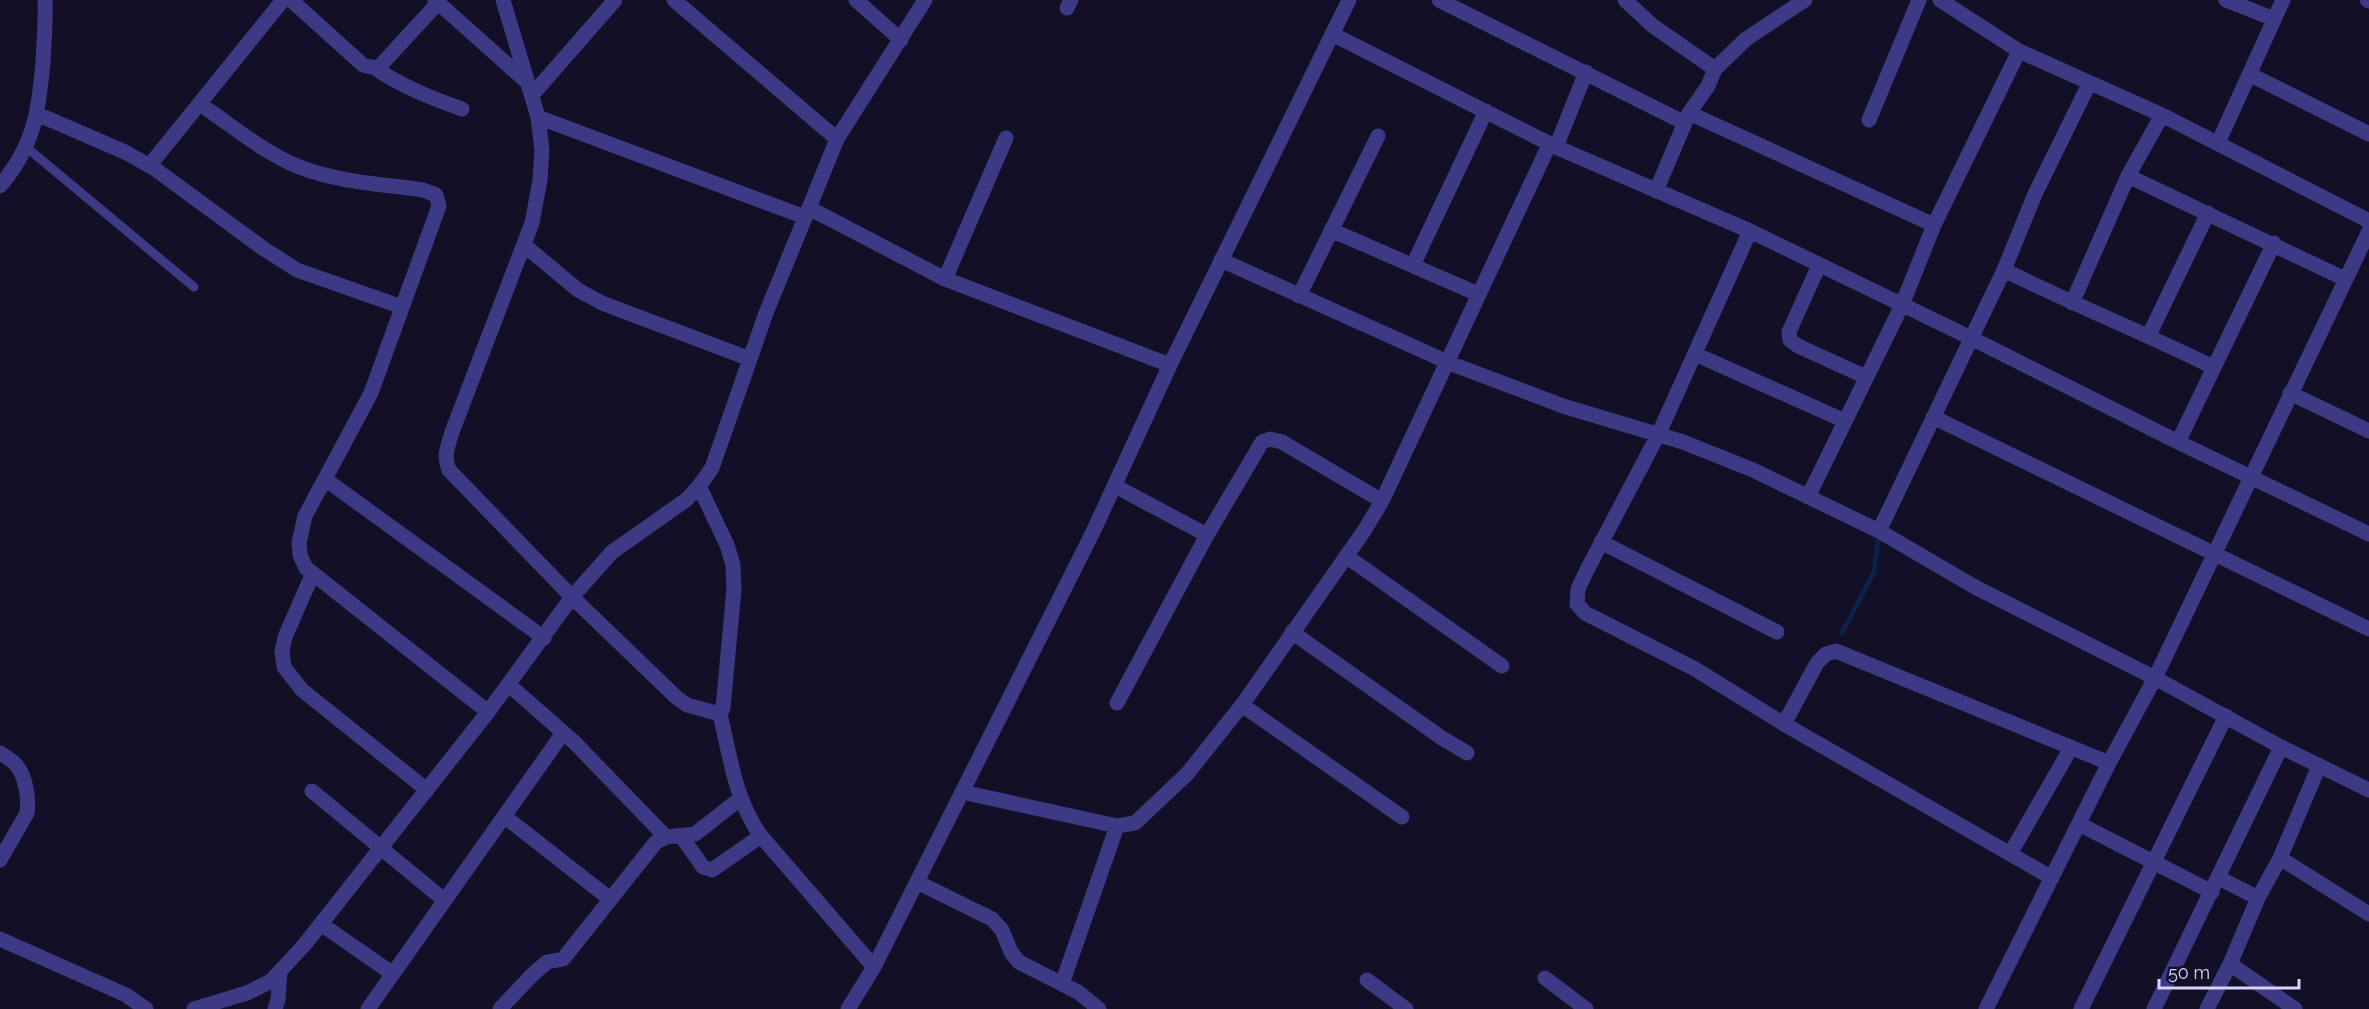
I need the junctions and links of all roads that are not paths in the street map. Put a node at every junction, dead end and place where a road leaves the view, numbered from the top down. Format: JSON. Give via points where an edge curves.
{"nodes":[{"id":1,"x":45,"y":0,"type":"edge"},
{"id":2,"x":283,"y":0,"type":"edge"},
{"id":3,"x":291,"y":0,"type":"edge"},
{"id":4,"x":503,"y":0,"type":"edge"},
{"id":5,"x":615,"y":0,"type":"edge"},
{"id":6,"x":674,"y":0,"type":"edge"},
{"id":7,"x":856,"y":0,"type":"edge"},
{"id":8,"x":925,"y":0,"type":"edge"},
{"id":9,"x":1349,"y":0,"type":"edge"},
{"id":10,"x":1439,"y":0,"type":"edge"},
{"id":11,"x":1625,"y":0,"type":"edge"},
{"id":12,"x":1805,"y":0,"type":"edge"},
{"id":13,"x":1919,"y":0,"type":"edge"},
{"id":14,"x":1940,"y":0,"type":"edge"},
{"id":15,"x":2226,"y":0,"type":"edge"},
{"id":16,"x":2283,"y":0,"type":"edge"},
{"id":17,"x":437,"y":1,"type":"edge"},
{"id":18,"x":2274,"y":19,"type":"junction"},
{"id":19,"x":1332,"y":34,"type":"junction"},
{"id":20,"x":901,"y":40,"type":"junction"},
{"id":21,"x":2019,"y":51,"type":"junction"},
{"id":22,"x":375,"y":68,"type":"junction"},
{"id":23,"x":1715,"y":69,"type":"junction"},
{"id":24,"x":1586,"y":72,"type":"junction"},
{"id":25,"x":2249,"y":74,"type":"junction"},
{"id":26,"x":2088,"y":84,"type":"junction"},
{"id":27,"x":530,"y":89,"type":"junction"},
{"id":28,"x":201,"y":104,"type":"junction"},
{"id":29,"x":462,"y":109,"type":"dead end"},
{"id":30,"x":1486,"y":111,"type":"junction"},
{"id":31,"x":37,"y":114,"type":"junction"},
{"id":32,"x":2162,"y":115,"type":"junction"},
{"id":33,"x":538,"y":117,"type":"junction"},
{"id":34,"x":1687,"y":118,"type":"junction"},
{"id":35,"x":1869,"y":120,"type":"dead end"},
{"id":36,"x":2369,"y":134,"type":"edge"},
{"id":37,"x":1378,"y":136,"type":"dead end"},
{"id":38,"x":1006,"y":138,"type":"dead end"},
{"id":39,"x":837,"y":140,"type":"junction"},
{"id":40,"x":2218,"y":143,"type":"junction"},
{"id":41,"x":1553,"y":145,"type":"junction"},
{"id":42,"x":26,"y":147,"type":"junction"},
{"id":43,"x":150,"y":166,"type":"junction"},
{"id":44,"x":2128,"y":176,"type":"junction"},
{"id":45,"x":0,"y":186,"type":"edge"},
{"id":46,"x":1656,"y":191,"type":"junction"},
{"id":47,"x":807,"y":212,"type":"junction"},
{"id":48,"x":2208,"y":213,"type":"junction"},
{"id":49,"x":2369,"y":222,"type":"edge"},
{"id":50,"x":1934,"y":225,"type":"junction"},
{"id":51,"x":1331,"y":230,"type":"junction"},
{"id":52,"x":1750,"y":231,"type":"junction"},
{"id":53,"x":2369,"y":231,"type":"edge"},
{"id":54,"x":2274,"y":243,"type":"junction"},
{"id":55,"x":524,"y":245,"type":"junction"},
{"id":56,"x":1221,"y":260,"type":"junction"},
{"id":57,"x":1413,"y":265,"type":"junction"},
{"id":58,"x":1819,"y":265,"type":"junction"},
{"id":59,"x":2004,"y":270,"type":"junction"},
{"id":60,"x":945,"y":279,"type":"junction"},
{"id":61,"x":2345,"y":279,"type":"junction"},
{"id":62,"x":194,"y":286,"type":"dead end"},
{"id":63,"x":1478,"y":294,"type":"junction"},
{"id":64,"x":1299,"y":296,"type":"junction"},
{"id":65,"x":2072,"y":303,"type":"junction"},
{"id":66,"x":1902,"y":305,"type":"junction"},
{"id":67,"x":402,"y":307,"type":"junction"},
{"id":68,"x":2149,"y":335,"type":"junction"},
{"id":69,"x":1971,"y":338,"type":"junction"},
{"id":70,"x":1695,"y":354,"type":"junction"},
{"id":71,"x":750,"y":359,"type":"junction"},
{"id":72,"x":1446,"y":361,"type":"junction"},
{"id":73,"x":1170,"y":365,"type":"junction"},
{"id":74,"x":2212,"y":367,"type":"junction"},
{"id":75,"x":1866,"y":377,"type":"junction"},
{"id":76,"x":2290,"y":393,"type":"junction"},
{"id":77,"x":1933,"y":417,"type":"junction"},
{"id":78,"x":1845,"y":421,"type":"junction"},
{"id":79,"x":2367,"y":426,"type":"edge"},
{"id":80,"x":1659,"y":433,"type":"junction"},
{"id":81,"x":2178,"y":442,"type":"junction"},
{"id":82,"x":325,"y":478,"type":"junction"},
{"id":83,"x":2250,"y":478,"type":"junction"},
{"id":84,"x":699,"y":486,"type":"junction"},
{"id":85,"x":1115,"y":486,"type":"junction"},
{"id":86,"x":1808,"y":497,"type":"junction"},
{"id":87,"x":1382,"y":501,"type":"junction"},
{"id":88,"x":1879,"y":531,"type":"junction"},
{"id":89,"x":2369,"y":534,"type":"edge"},
{"id":90,"x":1207,"y":535,"type":"junction"},
{"id":91,"x":1601,"y":542,"type":"junction"},
{"id":92,"x":2214,"y":554,"type":"junction"},
{"id":93,"x":1346,"y":556,"type":"junction"},
{"id":94,"x":313,"y":573,"type":"junction"},
{"id":95,"x":572,"y":597,"type":"junction"},
{"id":96,"x":2369,"y":628,"type":"edge"},
{"id":97,"x":1292,"y":632,"type":"junction"},
{"id":98,"x":1778,"y":632,"type":"dead end"},
{"id":99,"x":544,"y":638,"type":"junction"},
{"id":100,"x":1502,"y":666,"type":"dead end"},
{"id":101,"x":2155,"y":678,"type":"junction"},
{"id":102,"x":508,"y":685,"type":"junction"},
{"id":103,"x":1117,"y":703,"type":"dead end"},
{"id":104,"x":1242,"y":705,"type":"junction"},
{"id":105,"x":488,"y":712,"type":"junction"},
{"id":106,"x":720,"y":714,"type":"junction"},
{"id":107,"x":2226,"y":716,"type":"junction"},
{"id":108,"x":1784,"y":724,"type":"junction"},
{"id":109,"x":563,"y":733,"type":"junction"},
{"id":110,"x":2071,"y":747,"type":"junction"},
{"id":111,"x":2281,"y":747,"type":"junction"},
{"id":112,"x":0,"y":753,"type":"edge"},
{"id":113,"x":1467,"y":753,"type":"dead end"},
{"id":114,"x":2109,"y":763,"type":"junction"},
{"id":115,"x":2319,"y":766,"type":"junction"},
{"id":116,"x":427,"y":790,"type":"junction"},
{"id":117,"x":2369,"y":790,"type":"edge"},
{"id":118,"x":312,"y":791,"type":"dead end"},
{"id":119,"x":962,"y":792,"type":"junction"},
{"id":120,"x":741,"y":798,"type":"junction"},
{"id":121,"x":504,"y":816,"type":"junction"},
{"id":122,"x":1402,"y":817,"type":"dead end"},
{"id":123,"x":2079,"y":824,"type":"junction"},
{"id":124,"x":1117,"y":826,"type":"junction"},
{"id":125,"x":760,"y":836,"type":"junction"},
{"id":126,"x":674,"y":837,"type":"junction"},
{"id":127,"x":382,"y":847,"type":"junction"},
{"id":128,"x":2010,"y":854,"type":"junction"},
{"id":129,"x":2280,"y":858,"type":"junction"},
{"id":130,"x":0,"y":860,"type":"edge"},
{"id":131,"x":2155,"y":862,"type":"junction"},
{"id":132,"x":2052,"y":878,"type":"junction"},
{"id":133,"x":2219,"y":878,"type":"junction"},
{"id":134,"x":917,"y":882,"type":"junction"},
{"id":135,"x":2212,"y":892,"type":"junction"},
{"id":136,"x":2258,"y":898,"type":"junction"},
{"id":137,"x":610,"y":899,"type":"junction"},
{"id":138,"x":444,"y":900,"type":"junction"},
{"id":139,"x":2369,"y":914,"type":"edge"},
{"id":140,"x":321,"y":924,"type":"junction"},
{"id":141,"x":0,"y":939,"type":"edge"},
{"id":142,"x":2230,"y":964,"type":"junction"},
{"id":143,"x":874,"y":967,"type":"junction"},
{"id":144,"x":280,"y":971,"type":"junction"},
{"id":145,"x":393,"y":974,"type":"junction"},
{"id":146,"x":1545,"y":978,"type":"dead end"},
{"id":147,"x":1367,"y":980,"type":"dead end"},
{"id":148,"x":1062,"y":984,"type":"junction"},
{"id":149,"x":146,"y":1009,"type":"edge"},
{"id":150,"x":194,"y":1009,"type":"edge"},
{"id":151,"x":275,"y":1009,"type":"edge"},
{"id":152,"x":368,"y":1009,"type":"edge"},
{"id":153,"x":500,"y":1009,"type":"edge"},
{"id":154,"x":848,"y":1009,"type":"edge"},
{"id":155,"x":1099,"y":1009,"type":"edge"},
{"id":156,"x":1406,"y":1009,"type":"edge"},
{"id":157,"x":1586,"y":1009,"type":"edge"},
{"id":158,"x":1986,"y":1009,"type":"edge"},
{"id":159,"x":2081,"y":1009,"type":"edge"},
{"id":160,"x":2154,"y":1009,"type":"edge"},
{"id":161,"x":2206,"y":1009,"type":"edge"},
{"id":162,"x":2295,"y":1009,"type":"edge"}],
"edges":[{"from":1,"to":31,"type":"street"},
{"from":2,"to":28,"type":"street"},
{"from":3,"to":22,"type":"street","via":[[363,65]]},
{"from":4,"to":27,"type":"street"},
{"from":5,"to":27,"type":"street"},
{"from":6,"to":39,"type":"street"},
{"from":7,"to":20,"type":"street"},
{"from":8,"to":20,"type":"street"},
{"from":9,"to":19,"type":"street"},
{"from":10,"to":24,"type":"street"},
{"from":11,"to":23,"type":"street","via":[[1653,26]]},
{"from":12,"to":23,"type":"street","via":[[1746,39]]},
{"from":13,"to":35,"type":"street"},
{"from":14,"to":21,"type":"street"},
{"from":15,"to":18,"type":"street"},
{"from":16,"to":18,"type":"street"},
{"from":17,"to":22,"type":"street"},
{"from":17,"to":27,"type":"street"},
{"from":18,"to":25,"type":"street"},
{"from":19,"to":30,"type":"street"},
{"from":19,"to":56,"type":"street"},
{"from":20,"to":39,"type":"street"},
{"from":21,"to":26,"type":"street"},
{"from":21,"to":50,"type":"street"},
{"from":22,"to":29,"type":"street","via":[[399,85]]},
{"from":23,"to":34,"type":"street"},
{"from":24,"to":34,"type":"street"},
{"from":24,"to":41,"type":"street"},
{"from":25,"to":36,"type":"street"},
{"from":25,"to":40,"type":"street"},
{"from":26,"to":32,"type":"street"},
{"from":26,"to":59,"type":"street","via":[[2035,194]]},
{"from":27,"to":33,"type":"street"},
{"from":28,"to":43,"type":"street"},
{"from":28,"to":67,"type":"street","via":[[296,166],[327,177],[436,195],[439,206]]},
{"from":30,"to":41,"type":"street"},
{"from":30,"to":57,"type":"street"},
{"from":31,"to":42,"type":"street"},
{"from":31,"to":43,"type":"street"},
{"from":32,"to":40,"type":"street"},
{"from":32,"to":44,"type":"street"},
{"from":33,"to":47,"type":"street"},
{"from":33,"to":55,"type":"street","via":[[540,180]]},
{"from":34,"to":46,"type":"street"},
{"from":34,"to":50,"type":"street"},
{"from":37,"to":51,"type":"street"},
{"from":38,"to":60,"type":"street"},
{"from":39,"to":47,"type":"street"},
{"from":40,"to":49,"type":"street"},
{"from":41,"to":46,"type":"street"},
{"from":41,"to":63,"type":"street"},
{"from":42,"to":45,"type":"street"},
{"from":42,"to":62,"type":"lane"},
{"from":43,"to":67,"type":"street","via":[[297,270]]},
{"from":44,"to":48,"type":"street"},
{"from":44,"to":65,"type":"street"},
{"from":46,"to":52,"type":"street"},
{"from":47,"to":60,"type":"street"},
{"from":47,"to":71,"type":"street"},
{"from":48,"to":54,"type":"street"},
{"from":48,"to":68,"type":"street"},
{"from":50,"to":66,"type":"street"},
{"from":51,"to":57,"type":"street"},
{"from":51,"to":64,"type":"street"},
{"from":52,"to":58,"type":"street"},
{"from":52,"to":70,"type":"street"},
{"from":53,"to":61,"type":"street"},
{"from":54,"to":61,"type":"street"},
{"from":54,"to":74,"type":"street"},
{"from":55,"to":71,"type":"street","via":[[578,290],[602,303]]},
{"from":55,"to":95,"type":"street","via":[[452,432],[446,462],[449,470]]},
{"from":56,"to":64,"type":"street"},
{"from":56,"to":73,"type":"street"},
{"from":57,"to":63,"type":"street"},
{"from":58,"to":66,"type":"street"},
{"from":58,"to":75,"type":"street","via":[[1789,332],[1790,340]]},
{"from":59,"to":65,"type":"street"},
{"from":59,"to":69,"type":"street"},
{"from":60,"to":73,"type":"street"},
{"from":61,"to":76,"type":"street"},
{"from":63,"to":72,"type":"street"},
{"from":64,"to":72,"type":"street"},
{"from":65,"to":68,"type":"street"},
{"from":66,"to":69,"type":"street"},
{"from":66,"to":75,"type":"street"},
{"from":67,"to":82,"type":"street","via":[[371,393]]},
{"from":68,"to":74,"type":"street"},
{"from":69,"to":77,"type":"street"},
{"from":69,"to":81,"type":"street"},
{"from":70,"to":78,"type":"street"},
{"from":70,"to":80,"type":"street"},
{"from":71,"to":84,"type":"street","via":[[712,468]]},
{"from":72,"to":80,"type":"street","via":[[1563,406]]},
{"from":72,"to":87,"type":"street"},
{"from":73,"to":85,"type":"street"},
{"from":74,"to":81,"type":"street"},
{"from":75,"to":78,"type":"street"},
{"from":76,"to":79,"type":"street"},
{"from":76,"to":83,"type":"street"},
{"from":77,"to":88,"type":"street"},
{"from":77,"to":92,"type":"street"},
{"from":78,"to":86,"type":"street"},
{"from":80,"to":86,"type":"street","via":[[1753,470]]},
{"from":80,"to":91,"type":"street"},
{"from":81,"to":83,"type":"street"},
{"from":82,"to":94,"type":"street","via":[[305,516],[299,543],[306,568]]},
{"from":82,"to":99,"type":"street"},
{"from":83,"to":89,"type":"street"},
{"from":83,"to":92,"type":"street"},
{"from":84,"to":95,"type":"street","via":[[686,500],[612,552]]},
{"from":84,"to":106,"type":"street","via":[[733,565],[734,589]]},
{"from":85,"to":90,"type":"street"},
{"from":85,"to":119,"type":"street"},
{"from":86,"to":88,"type":"street"},
{"from":87,"to":90,"type":"street","via":[[1282,442],[1270,439],[1262,442],[1254,453]]},
{"from":87,"to":93,"type":"street"},
{"from":88,"to":101,"type":"street","via":[[1975,586]]},
{"from":90,"to":103,"type":"street"},
{"from":91,"to":98,"type":"street"},
{"from":91,"to":108,"type":"street","via":[[1578,589],[1578,604],[1585,613],[1695,669]]},
{"from":92,"to":96,"type":"street"},
{"from":92,"to":101,"type":"street"},
{"from":93,"to":97,"type":"street"},
{"from":93,"to":100,"type":"street"},
{"from":94,"to":105,"type":"street"},
{"from":94,"to":116,"type":"street","via":[[285,637],[284,667],[302,690]]},
{"from":95,"to":99,"type":"street"},
{"from":95,"to":106,"type":"street","via":[[687,705]]},
{"from":97,"to":104,"type":"street"},
{"from":97,"to":113,"type":"street"},
{"from":99,"to":102,"type":"street"},
{"from":101,"to":107,"type":"street"},
{"from":101,"to":114,"type":"street"},
{"from":102,"to":105,"type":"street"},
{"from":102,"to":109,"type":"street"},
{"from":104,"to":122,"type":"street"},
{"from":104,"to":124,"type":"street","via":[[1187,774],[1151,811],[1135,824]]},
{"from":105,"to":116,"type":"street"},
{"from":106,"to":120,"type":"street"},
{"from":107,"to":111,"type":"street"},
{"from":107,"to":131,"type":"street"},
{"from":108,"to":110,"type":"street","via":[[1817,663],[1836,651]]},
{"from":108,"to":128,"type":"street"},
{"from":109,"to":121,"type":"street"},
{"from":109,"to":126,"type":"street"},
{"from":110,"to":114,"type":"street"},
{"from":110,"to":128,"type":"street"},
{"from":111,"to":115,"type":"street"},
{"from":111,"to":133,"type":"street"},
{"from":112,"to":130,"type":"street","via":[[17,765],[28,805]]},
{"from":114,"to":123,"type":"street"},
{"from":115,"to":117,"type":"street"},
{"from":115,"to":129,"type":"street"},
{"from":116,"to":127,"type":"street"},
{"from":118,"to":127,"type":"street"},
{"from":119,"to":124,"type":"street"},
{"from":119,"to":134,"type":"street"},
{"from":120,"to":125,"type":"street"},
{"from":120,"to":126,"type":"street","via":[[695,834]]},
{"from":121,"to":137,"type":"street"},
{"from":121,"to":138,"type":"street"},
{"from":123,"to":131,"type":"street"},
{"from":123,"to":132,"type":"street"},
{"from":124,"to":148,"type":"street"},
{"from":125,"to":126,"type":"street","via":[[712,870],[703,867]]},
{"from":125,"to":143,"type":"street"},
{"from":126,"to":137,"type":"street","via":[[656,842]]},
{"from":127,"to":138,"type":"street"},
{"from":127,"to":140,"type":"street"},
{"from":128,"to":132,"type":"street"},
{"from":129,"to":136,"type":"street"},
{"from":129,"to":139,"type":"street"},
{"from":131,"to":135,"type":"street"},
{"from":131,"to":159,"type":"street"},
{"from":132,"to":158,"type":"street"},
{"from":133,"to":135,"type":"street"},
{"from":133,"to":136,"type":"street"},
{"from":134,"to":143,"type":"street"},
{"from":134,"to":148,"type":"street","via":[[992,919],[1019,962]]},
{"from":135,"to":160,"type":"street"},
{"from":136,"to":142,"type":"street"},
{"from":137,"to":153,"type":"street","via":[[563,959],[548,962]]},
{"from":138,"to":145,"type":"street"},
{"from":140,"to":144,"type":"street"},
{"from":140,"to":145,"type":"street"},
{"from":141,"to":149,"type":"street","via":[[126,994]]},
{"from":142,"to":161,"type":"street"},
{"from":142,"to":162,"type":"street"},
{"from":143,"to":154,"type":"street"},
{"from":144,"to":150,"type":"street","via":[[271,981],[247,993]]},
{"from":144,"to":151,"type":"street"},
{"from":145,"to":152,"type":"street"},
{"from":146,"to":157,"type":"street"},
{"from":147,"to":156,"type":"street"},
{"from":148,"to":155,"type":"street"}]}
